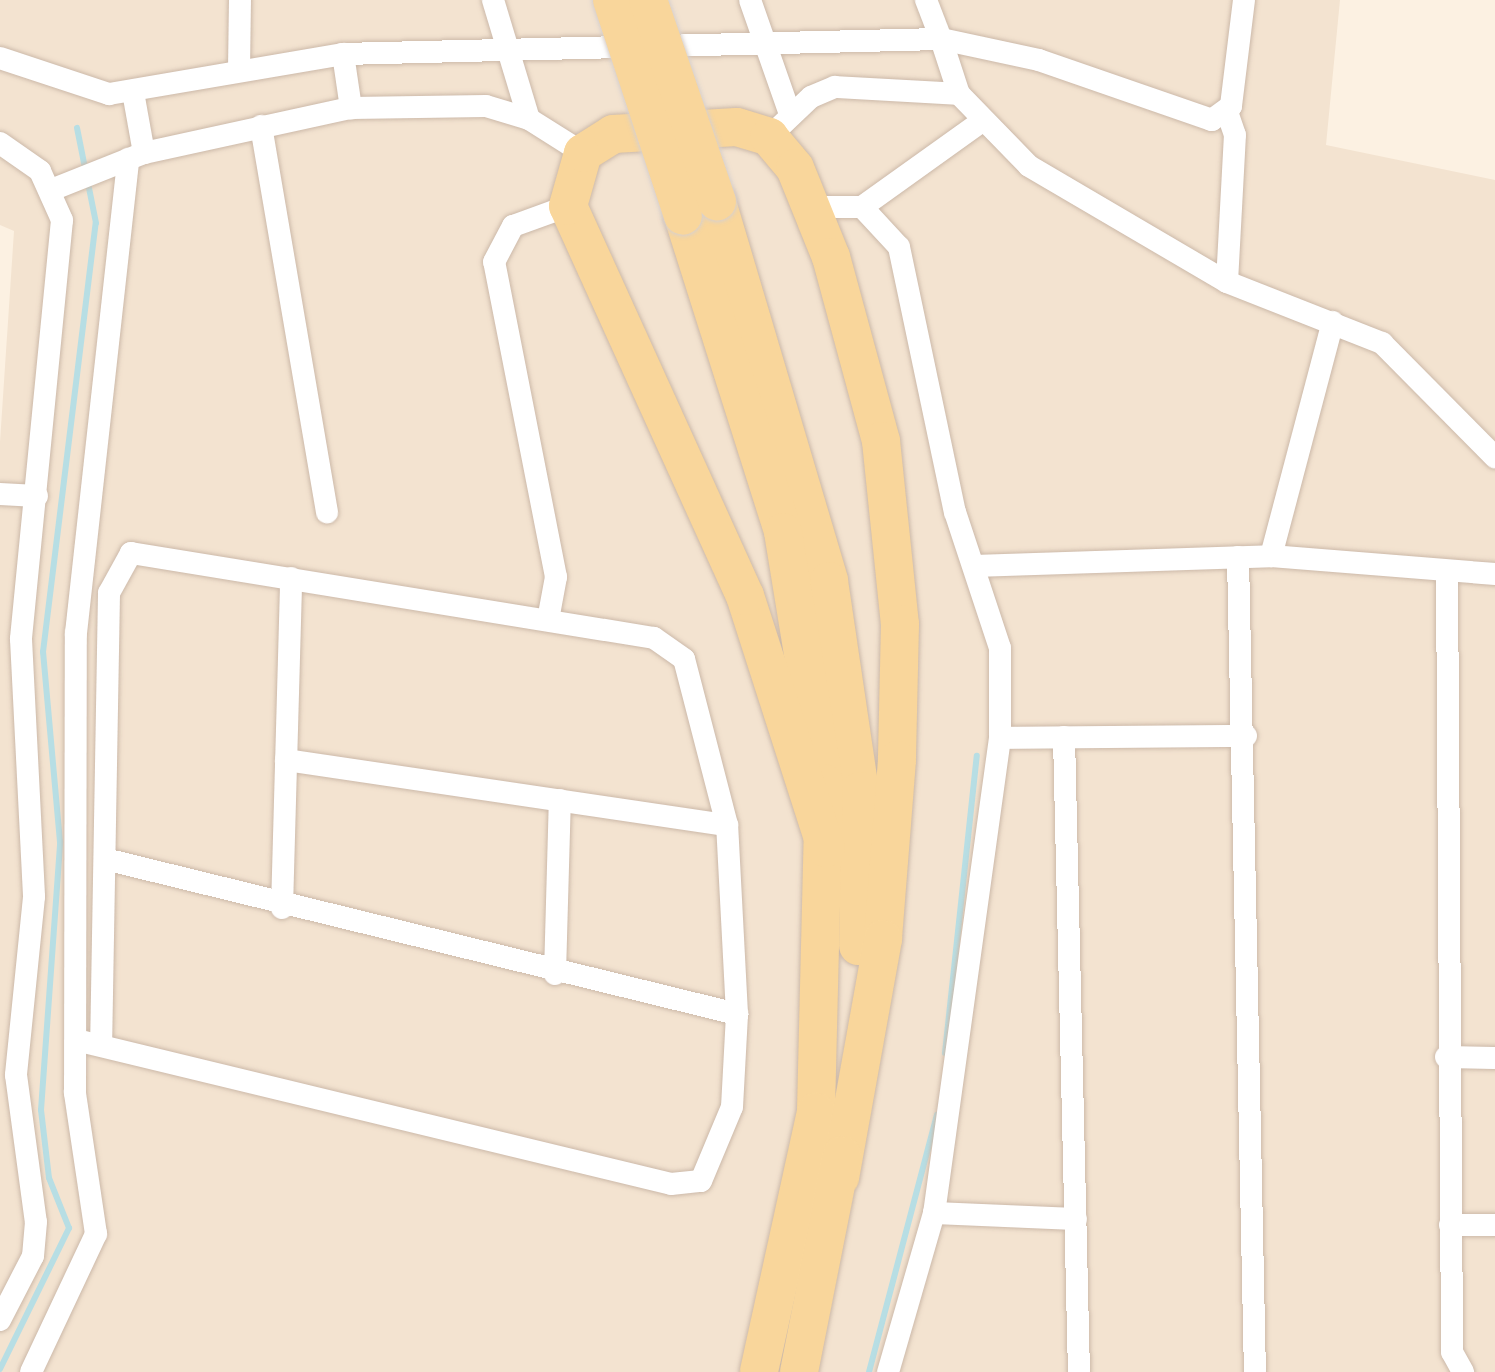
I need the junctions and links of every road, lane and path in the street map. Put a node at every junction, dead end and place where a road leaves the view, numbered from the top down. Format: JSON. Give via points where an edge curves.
{"nodes":[{"id":1,"x":240,"y":0,"type":"edge"},
{"id":2,"x":493,"y":0,"type":"edge"},
{"id":3,"x":612,"y":0,"type":"edge"},
{"id":4,"x":648,"y":0,"type":"edge"},
{"id":5,"x":750,"y":0,"type":"edge"},
{"id":6,"x":926,"y":0,"type":"edge"},
{"id":7,"x":1244,"y":0,"type":"edge"},
{"id":8,"x":943,"y":43,"type":"junction"},
{"id":9,"x":765,"y":46,"type":"junction"},
{"id":10,"x":343,"y":54,"type":"junction"},
{"id":11,"x":0,"y":58,"type":"edge"},
{"id":12,"x":513,"y":61,"type":"junction"},
{"id":13,"x":239,"y":70,"type":"junction"},
{"id":14,"x":957,"y":87,"type":"junction"},
{"id":15,"x":351,"y":108,"type":"junction"},
{"id":16,"x":1228,"y":112,"type":"junction"},
{"id":17,"x":529,"y":118,"type":"junction"},
{"id":18,"x":982,"y":122,"type":"junction"},
{"id":19,"x":260,"y":126,"type":"junction"},
{"id":20,"x":779,"y":126,"type":"junction"},
{"id":21,"x":133,"y":136,"type":"junction"},
{"id":22,"x":0,"y":143,"type":"edge"},
{"id":23,"x":583,"y":153,"type":"junction"},
{"id":24,"x":61,"y":186,"type":"junction"},
{"id":25,"x":568,"y":206,"type":"junction"},
{"id":26,"x":862,"y":206,"type":"junction"},
{"id":27,"x":814,"y":207,"type":"junction"},
{"id":28,"x":700,"y":209,"type":"junction"},
{"id":29,"x":1228,"y":282,"type":"junction"},
{"id":30,"x":1333,"y":322,"type":"junction"},
{"id":31,"x":1495,"y":457,"type":"edge"},
{"id":32,"x":0,"y":494,"type":"edge"},
{"id":33,"x":36,"y":496,"type":"junction"},
{"id":34,"x":327,"y":512,"type":"dead end"},
{"id":35,"x":1272,"y":556,"type":"junction"},
{"id":36,"x":1238,"y":557,"type":"junction"},
{"id":37,"x":974,"y":566,"type":"junction"},
{"id":38,"x":1447,"y":573,"type":"junction"},
{"id":39,"x":1495,"y":574,"type":"edge"},
{"id":40,"x":291,"y":578,"type":"junction"},
{"id":41,"x":548,"y":620,"type":"junction"},
{"id":42,"x":1246,"y":736,"type":"junction"},
{"id":43,"x":1000,"y":738,"type":"junction"},
{"id":44,"x":1064,"y":738,"type":"junction"},
{"id":45,"x":286,"y":760,"type":"junction"},
{"id":46,"x":560,"y":800,"type":"junction"},
{"id":47,"x":727,"y":825,"type":"junction"},
{"id":48,"x":826,"y":848,"type":"junction"},
{"id":49,"x":108,"y":860,"type":"junction"},
{"id":50,"x":282,"y":908,"type":"junction"},
{"id":51,"x":554,"y":974,"type":"junction"},
{"id":52,"x":736,"y":1014,"type":"junction"},
{"id":53,"x":76,"y":1040,"type":"junction"},
{"id":54,"x":101,"y":1044,"type":"junction"},
{"id":55,"x":1446,"y":1056,"type":"junction"},
{"id":56,"x":1495,"y":1058,"type":"edge"},
{"id":57,"x":840,"y":1177,"type":"junction"},
{"id":58,"x":934,"y":1212,"type":"junction"},
{"id":59,"x":1076,"y":1219,"type":"junction"},
{"id":60,"x":1450,"y":1224,"type":"junction"},
{"id":61,"x":1495,"y":1225,"type":"edge"},
{"id":62,"x":0,"y":1320,"type":"edge"},
{"id":63,"x":30,"y":1372,"type":"edge"},
{"id":64,"x":760,"y":1372,"type":"edge"},
{"id":65,"x":799,"y":1372,"type":"edge"},
{"id":66,"x":888,"y":1372,"type":"edge"},
{"id":67,"x":1079,"y":1372,"type":"edge"},
{"id":68,"x":1255,"y":1372,"type":"edge"},
{"id":69,"x":1464,"y":1372,"type":"edge"}],
"edges":[{"from":1,"to":13,"type":"street"},
{"from":2,"to":12,"type":"street"},
{"from":3,"to":28,"type":"main road","bridge":true},
{"from":4,"to":28,"type":"main road","bridge":true},
{"from":5,"to":9,"type":"street"},
{"from":6,"to":8,"type":"street"},
{"from":7,"to":16,"type":"street"},
{"from":8,"to":9,"type":"street"},
{"from":8,"to":14,"type":"street"},
{"from":8,"to":16,"type":"street","via":[[1069,69],[1196,120]]},
{"from":9,"to":12,"type":"street"},
{"from":9,"to":20,"type":"street"},
{"from":10,"to":12,"type":"street"},
{"from":10,"to":13,"type":"street"},
{"from":10,"to":15,"type":"street"},
{"from":11,"to":21,"type":"street","via":[[78,90]]},
{"from":12,"to":17,"type":"street"},
{"from":13,"to":21,"type":"street"},
{"from":14,"to":18,"type":"street"},
{"from":14,"to":20,"type":"street","via":[[835,87]]},
{"from":15,"to":17,"type":"street","via":[[486,106]]},
{"from":15,"to":19,"type":"street"},
{"from":16,"to":29,"type":"street","via":[[1235,135]]},
{"from":17,"to":23,"type":"street"},
{"from":18,"to":26,"type":"street"},
{"from":18,"to":29,"type":"street","via":[[1108,220]]},
{"from":19,"to":21,"type":"street"},
{"from":19,"to":34,"type":"street"},
{"from":20,"to":23,"type":"main road","via":[[664,124],[613,134]]},
{"from":20,"to":27,"type":"main road"},
{"from":21,"to":24,"type":"street"},
{"from":21,"to":53,"type":"street","via":[[78,600]]},
{"from":22,"to":24,"type":"street"},
{"from":23,"to":25,"type":"main road"},
{"from":24,"to":33,"type":"street","via":[[60,291]]},
{"from":25,"to":41,"type":"street","via":[[513,226],[494,262],[556,577]]},
{"from":25,"to":48,"type":"main road","via":[[745,596]]},
{"from":26,"to":27,"type":"street"},
{"from":26,"to":37,"type":"street","via":[[899,246]]},
{"from":27,"to":57,"type":"main road","via":[[881,441],[900,624],[883,938]]},
{"from":28,"to":48,"type":"main road","via":[[782,532],[820,740]]},
{"from":28,"to":57,"type":"main road","via":[[819,528],[853,714],[860,914]]},
{"from":29,"to":30,"type":"street"},
{"from":30,"to":31,"type":"street","via":[[1403,358]]},
{"from":30,"to":35,"type":"street"},
{"from":32,"to":33,"type":"street"},
{"from":33,"to":62,"type":"street","via":[[20,639],[34,897],[16,1075],[36,1222],[33,1256]]},
{"from":35,"to":36,"type":"street"},
{"from":35,"to":38,"type":"street"},
{"from":36,"to":37,"type":"street"},
{"from":36,"to":42,"type":"street"},
{"from":37,"to":43,"type":"street","via":[[1000,648]]},
{"from":38,"to":39,"type":"street"},
{"from":38,"to":55,"type":"street"},
{"from":40,"to":41,"type":"street"},
{"from":40,"to":45,"type":"street"},
{"from":40,"to":49,"type":"street","via":[[146,550],[118,564],[109,592]]},
{"from":41,"to":47,"type":"street","via":[[654,638],[684,659]]},
{"from":42,"to":44,"type":"street"},
{"from":42,"to":68,"type":"street"},
{"from":43,"to":44,"type":"street"},
{"from":43,"to":58,"type":"street"},
{"from":44,"to":59,"type":"street"},
{"from":45,"to":46,"type":"street"},
{"from":45,"to":50,"type":"street"},
{"from":46,"to":47,"type":"street"},
{"from":46,"to":51,"type":"street"},
{"from":47,"to":52,"type":"street"},
{"from":48,"to":64,"type":"main road","via":[[816,1112]]},
{"from":49,"to":50,"type":"street"},
{"from":49,"to":54,"type":"street"},
{"from":50,"to":51,"type":"street"},
{"from":51,"to":52,"type":"street"},
{"from":52,"to":54,"type":"street","via":[[732,1107],[711,1170],[687,1185]]},
{"from":53,"to":54,"type":"street"},
{"from":53,"to":63,"type":"street","via":[[77,1130],[96,1234]]},
{"from":55,"to":56,"type":"street"},
{"from":55,"to":60,"type":"street"},
{"from":57,"to":65,"type":"main road"},
{"from":58,"to":59,"type":"street"},
{"from":58,"to":66,"type":"street"},
{"from":59,"to":67,"type":"street"},
{"from":60,"to":61,"type":"street"},
{"from":60,"to":69,"type":"street","via":[[1452,1352]]}]}
